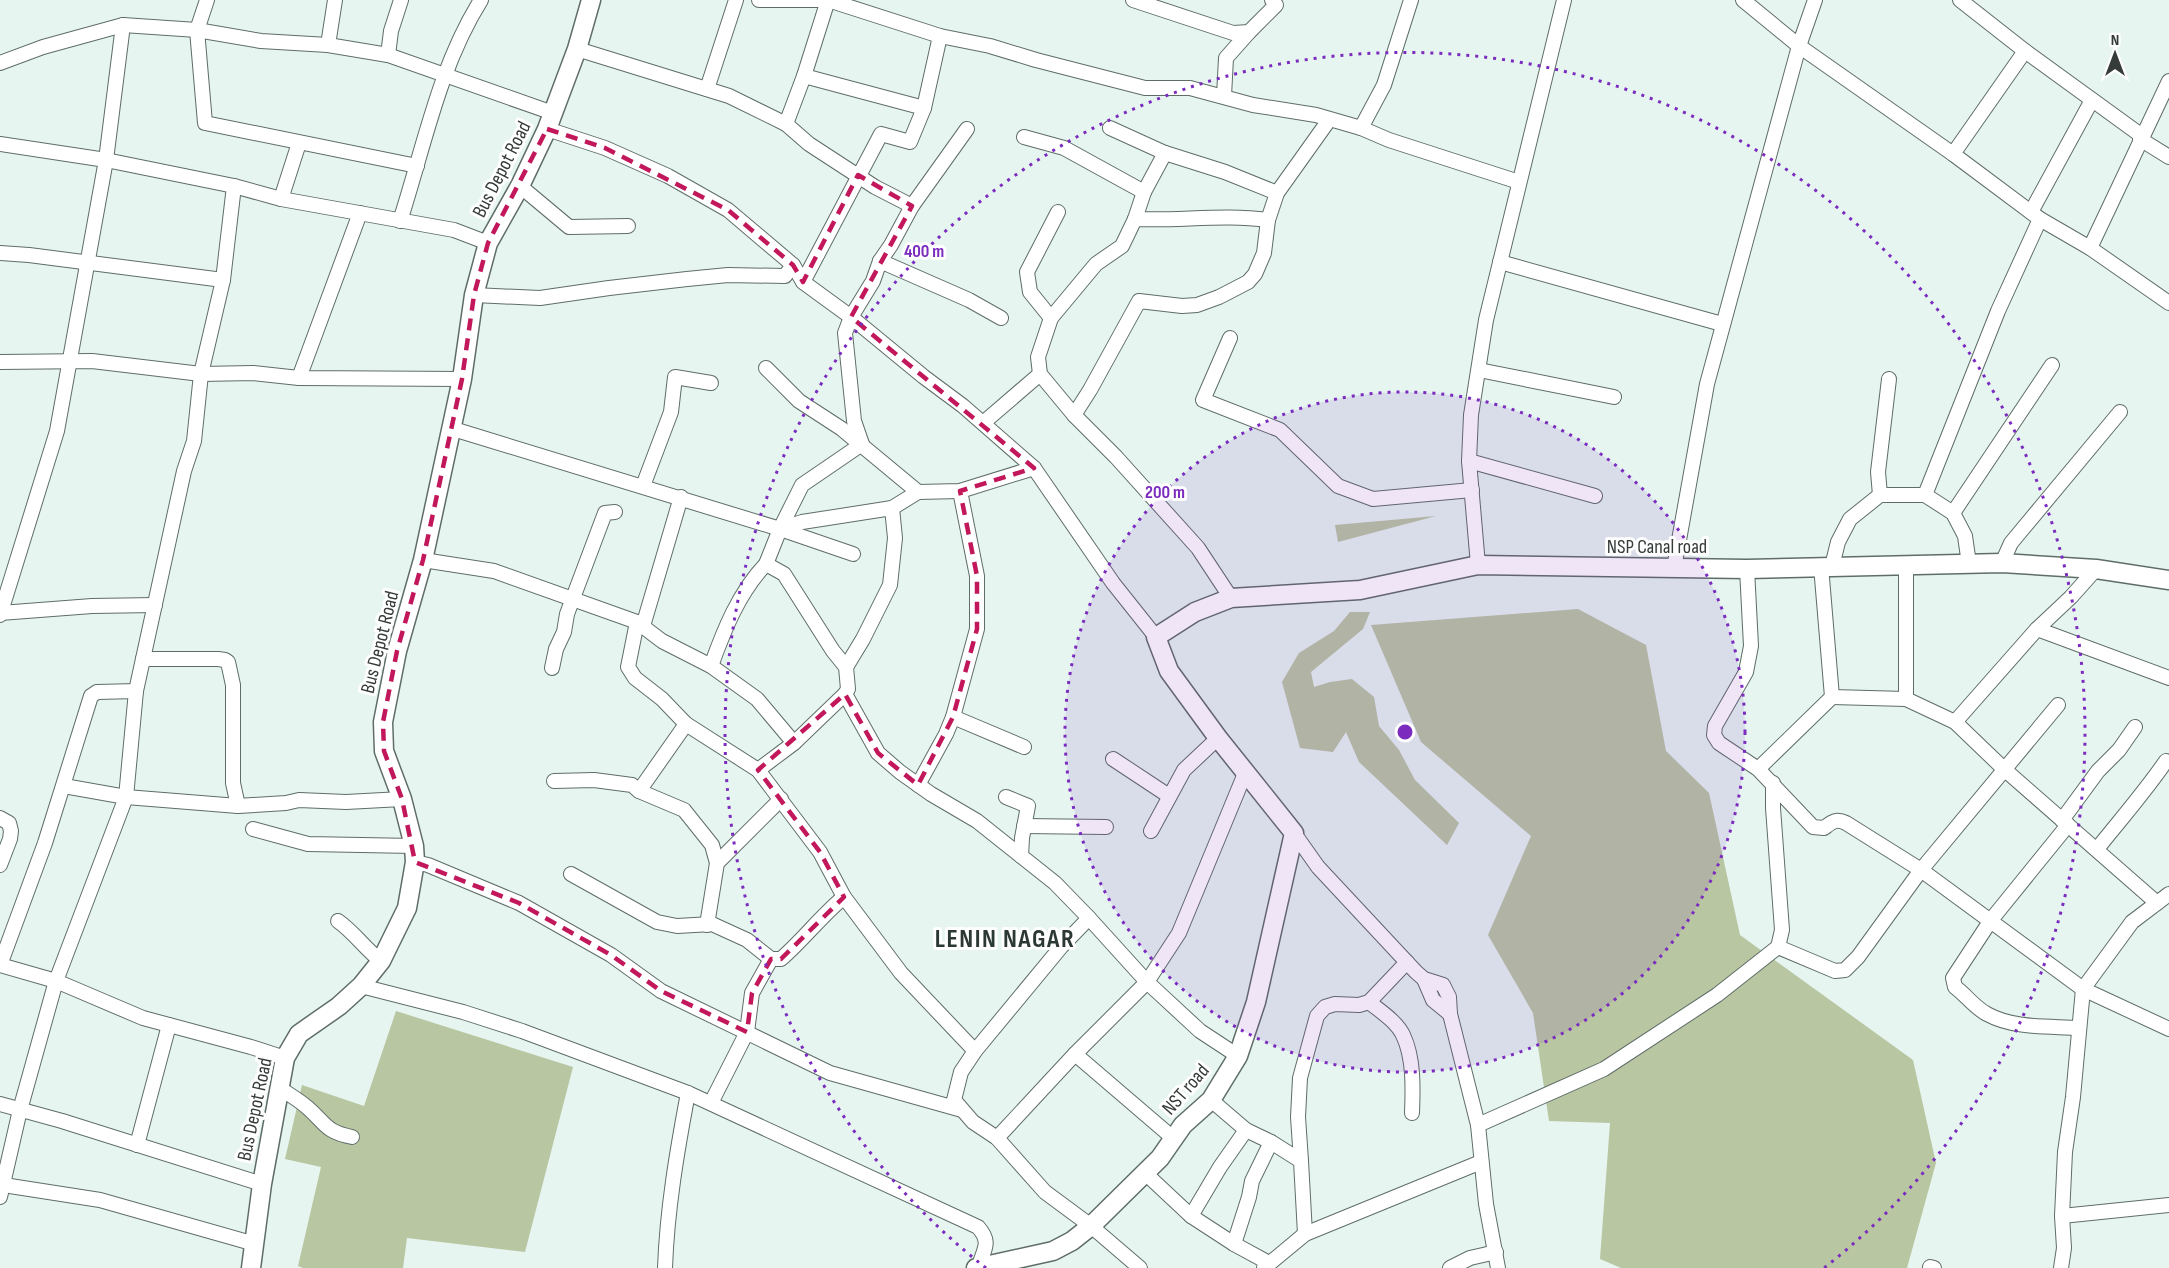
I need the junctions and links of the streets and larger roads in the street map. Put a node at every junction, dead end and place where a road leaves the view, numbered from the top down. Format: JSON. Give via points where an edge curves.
{"nodes":[{"id":1,"x":207,"y":0,"type":"edge"},
{"id":2,"x":335,"y":0,"type":"edge"},
{"id":3,"x":401,"y":0,"type":"edge"},
{"id":4,"x":481,"y":0,"type":"edge"},
{"id":5,"x":591,"y":0,"type":"edge"},
{"id":6,"x":736,"y":0,"type":"edge"},
{"id":7,"x":759,"y":0,"type":"edge"},
{"id":8,"x":828,"y":0,"type":"edge"},
{"id":9,"x":1133,"y":0,"type":"edge"},
{"id":10,"x":1411,"y":0,"type":"edge"},
{"id":11,"x":1743,"y":0,"type":"edge"},
{"id":12,"x":1815,"y":0,"type":"edge"},
{"id":13,"x":1960,"y":0,"type":"edge"},
{"id":14,"x":1561,"y":1,"type":"edge"},
{"id":15,"x":1278,"y":2,"type":"edge"},
{"id":16,"x":123,"y":25,"type":"junction"},
{"id":17,"x":197,"y":30,"type":"junction"},
{"id":18,"x":1249,"y":32,"type":"junction"},
{"id":19,"x":940,"y":36,"type":"junction"},
{"id":20,"x":328,"y":45,"type":"junction"},
{"id":21,"x":1799,"y":46,"type":"junction"},
{"id":22,"x":577,"y":49,"type":"junction"},
{"id":23,"x":2025,"y":51,"type":"junction"},
{"id":24,"x":388,"y":55,"type":"junction"},
{"id":25,"x":0,"y":63,"type":"edge"},
{"id":26,"x":444,"y":75,"type":"junction"},
{"id":27,"x":804,"y":76,"type":"junction"},
{"id":28,"x":2169,"y":81,"type":"edge"},
{"id":29,"x":707,"y":89,"type":"junction"},
{"id":30,"x":1224,"y":96,"type":"junction"},
{"id":31,"x":2092,"y":100,"type":"junction"},
{"id":32,"x":924,"y":108,"type":"junction"},
{"id":33,"x":1329,"y":120,"type":"junction"},
{"id":34,"x":550,"y":121,"type":"junction"},
{"id":35,"x":786,"y":124,"type":"junction"},
{"id":36,"x":1110,"y":128,"type":"dead end"},
{"id":37,"x":1361,"y":128,"type":"junction"},
{"id":38,"x":967,"y":129,"type":"dead end"},
{"id":39,"x":1024,"y":137,"type":"dead end"},
{"id":40,"x":2141,"y":138,"type":"junction"},
{"id":41,"x":299,"y":142,"type":"junction"},
{"id":42,"x":0,"y":144,"type":"edge"},
{"id":43,"x":1165,"y":153,"type":"junction"},
{"id":44,"x":1953,"y":154,"type":"junction"},
{"id":45,"x":2169,"y":157,"type":"edge"},
{"id":46,"x":105,"y":160,"type":"junction"},
{"id":47,"x":417,"y":166,"type":"junction"},
{"id":48,"x":858,"y":175,"type":"junction"},
{"id":49,"x":1519,"y":182,"type":"junction"},
{"id":50,"x":234,"y":186,"type":"junction"},
{"id":51,"x":520,"y":186,"type":"junction"},
{"id":52,"x":1144,"y":192,"type":"junction"},
{"id":53,"x":1277,"y":193,"type":"junction"},
{"id":54,"x":281,"y":199,"type":"junction"},
{"id":55,"x":912,"y":206,"type":"junction"},
{"id":56,"x":1058,"y":212,"type":"dead end"},
{"id":57,"x":360,"y":213,"type":"junction"},
{"id":58,"x":2036,"y":216,"type":"junction"},
{"id":59,"x":1136,"y":219,"type":"junction"},
{"id":60,"x":1268,"y":220,"type":"junction"},
{"id":61,"x":400,"y":221,"type":"junction"},
{"id":62,"x":628,"y":226,"type":"dead end"},
{"id":63,"x":488,"y":243,"type":"junction"},
{"id":64,"x":2090,"y":248,"type":"junction"},
{"id":65,"x":0,"y":253,"type":"edge"},
{"id":66,"x":880,"y":261,"type":"junction"},
{"id":67,"x":1500,"y":262,"type":"junction"},
{"id":68,"x":86,"y":263,"type":"junction"},
{"id":69,"x":793,"y":265,"type":"junction"},
{"id":70,"x":223,"y":280,"type":"junction"},
{"id":71,"x":803,"y":282,"type":"junction"},
{"id":72,"x":474,"y":295,"type":"junction"},
{"id":73,"x":2169,"y":303,"type":"edge"},
{"id":74,"x":851,"y":317,"type":"junction"},
{"id":75,"x":1000,"y":318,"type":"dead end"},
{"id":76,"x":1051,"y":318,"type":"junction"},
{"id":77,"x":1722,"y":324,"type":"junction"},
{"id":78,"x":1230,"y":338,"type":"dead end"},
{"id":79,"x":68,"y":361,"type":"junction"},
{"id":80,"x":0,"y":362,"type":"edge"},
{"id":81,"x":2052,"y":365,"type":"dead end"},
{"id":82,"x":766,"y":368,"type":"dead end"},
{"id":83,"x":1479,"y":370,"type":"junction"},
{"id":84,"x":201,"y":374,"type":"junction"},
{"id":85,"x":1040,"y":374,"type":"junction"},
{"id":86,"x":299,"y":378,"type":"junction"},
{"id":87,"x":462,"y":379,"type":"junction"},
{"id":88,"x":1888,"y":380,"type":"dead end"},
{"id":89,"x":711,"y":383,"type":"dead end"},
{"id":90,"x":1614,"y":397,"type":"dead end"},
{"id":91,"x":2120,"y":412,"type":"dead end"},
{"id":92,"x":1074,"y":415,"type":"junction"},
{"id":93,"x":983,"y":423,"type":"junction"},
{"id":94,"x":450,"y":428,"type":"junction"},
{"id":95,"x":861,"y":444,"type":"junction"},
{"id":96,"x":1469,"y":461,"type":"junction"},
{"id":97,"x":1034,"y":468,"type":"junction"},
{"id":98,"x":643,"y":486,"type":"junction"},
{"id":99,"x":1472,"y":490,"type":"junction"},
{"id":100,"x":960,"y":491,"type":"junction"},
{"id":101,"x":918,"y":492,"type":"junction"},
{"id":102,"x":1880,"y":495,"type":"junction"},
{"id":103,"x":1925,"y":495,"type":"junction"},
{"id":104,"x":1595,"y":496,"type":"dead end"},
{"id":105,"x":681,"y":497,"type":"junction"},
{"id":106,"x":892,"y":508,"type":"junction"},
{"id":107,"x":615,"y":512,"type":"dead end"},
{"id":108,"x":1953,"y":513,"type":"junction"},
{"id":109,"x":780,"y":529,"type":"junction"},
{"id":110,"x":853,"y":554,"type":"dead end"},
{"id":111,"x":423,"y":560,"type":"junction"},
{"id":112,"x":2002,"y":563,"type":"junction"},
{"id":113,"x":766,"y":564,"type":"junction"},
{"id":114,"x":1969,"y":564,"type":"junction"},
{"id":115,"x":1478,"y":565,"type":"junction"},
{"id":116,"x":1906,"y":565,"type":"junction"},
{"id":117,"x":1827,"y":566,"type":"junction"},
{"id":118,"x":1674,"y":568,"type":"junction"},
{"id":119,"x":1747,"y":569,"type":"junction"},
{"id":120,"x":2096,"y":569,"type":"junction"},
{"id":121,"x":2169,"y":580,"type":"edge"},
{"id":122,"x":573,"y":598,"type":"junction"},
{"id":123,"x":1231,"y":598,"type":"junction"},
{"id":124,"x":155,"y":606,"type":"junction"},
{"id":125,"x":0,"y":614,"type":"edge"},
{"id":126,"x":640,"y":624,"type":"junction"},
{"id":127,"x":2037,"y":629,"type":"junction"},
{"id":128,"x":1156,"y":637,"type":"junction"},
{"id":129,"x":144,"y":658,"type":"junction"},
{"id":130,"x":711,"y":666,"type":"junction"},
{"id":131,"x":846,"y":667,"type":"junction"},
{"id":132,"x":552,"y":668,"type":"dead end"},
{"id":133,"x":2169,"y":678,"type":"edge"},
{"id":134,"x":136,"y":691,"type":"junction"},
{"id":135,"x":845,"y":694,"type":"junction"},
{"id":136,"x":1832,"y":697,"type":"junction"},
{"id":137,"x":1906,"y":699,"type":"junction"},
{"id":138,"x":2058,"y":705,"type":"dead end"},
{"id":139,"x":953,"y":717,"type":"junction"},
{"id":140,"x":1955,"y":722,"type":"junction"},
{"id":141,"x":686,"y":724,"type":"junction"},
{"id":142,"x":2135,"y":727,"type":"dead end"},
{"id":143,"x":1218,"y":738,"type":"junction"},
{"id":144,"x":794,"y":743,"type":"junction"},
{"id":145,"x":1024,"y":747,"type":"dead end"},
{"id":146,"x":1113,"y":759,"type":"dead end"},
{"id":147,"x":2166,"y":762,"type":"dead end"},
{"id":148,"x":1758,"y":769,"type":"junction"},
{"id":149,"x":2004,"y":769,"type":"junction"},
{"id":150,"x":758,"y":770,"type":"junction"},
{"id":151,"x":1246,"y":771,"type":"junction"},
{"id":152,"x":554,"y":781,"type":"dead end"},
{"id":153,"x":1773,"y":783,"type":"junction"},
{"id":154,"x":918,"y":785,"type":"junction"},
{"id":155,"x":64,"y":786,"type":"junction"},
{"id":156,"x":639,"y":791,"type":"junction"},
{"id":157,"x":1169,"y":796,"type":"junction"},
{"id":158,"x":126,"y":797,"type":"junction"},
{"id":159,"x":1006,"y":797,"type":"dead end"},
{"id":160,"x":402,"y":799,"type":"junction"},
{"id":161,"x":781,"y":799,"type":"junction"},
{"id":162,"x":238,"y":806,"type":"junction"},
{"id":163,"x":0,"y":819,"type":"edge"},
{"id":164,"x":2065,"y":822,"type":"junction"},
{"id":165,"x":1024,"y":826,"type":"junction"},
{"id":166,"x":1106,"y":827,"type":"dead end"},
{"id":167,"x":253,"y":829,"type":"dead end"},
{"id":168,"x":1151,"y":831,"type":"dead end"},
{"id":169,"x":1294,"y":833,"type":"junction"},
{"id":170,"x":2097,"y":849,"type":"junction"},
{"id":171,"x":415,"y":854,"type":"junction"},
{"id":172,"x":1021,"y":856,"type":"junction"},
{"id":173,"x":717,"y":863,"type":"junction"},
{"id":174,"x":0,"y":865,"type":"edge"},
{"id":175,"x":1921,"y":870,"type":"junction"},
{"id":176,"x":571,"y":874,"type":"dead end"},
{"id":177,"x":2169,"y":894,"type":"edge"},
{"id":178,"x":844,"y":897,"type":"junction"},
{"id":179,"x":2157,"y":903,"type":"junction"},
{"id":180,"x":1089,"y":918,"type":"junction"},
{"id":181,"x":1991,"y":920,"type":"junction"},
{"id":182,"x":338,"y":921,"type":"dead end"},
{"id":183,"x":706,"y":925,"type":"junction"},
{"id":184,"x":1778,"y":947,"type":"junction"},
{"id":185,"x":771,"y":959,"type":"junction"},
{"id":186,"x":381,"y":961,"type":"junction"},
{"id":187,"x":1407,"y":962,"type":"junction"},
{"id":188,"x":0,"y":965,"type":"edge"},
{"id":189,"x":56,"y":981,"type":"junction"},
{"id":190,"x":1147,"y":982,"type":"junction"},
{"id":191,"x":361,"y":986,"type":"junction"},
{"id":192,"x":2083,"y":989,"type":"junction"},
{"id":193,"x":1369,"y":1002,"type":"junction"},
{"id":194,"x":169,"y":1025,"type":"junction"},
{"id":195,"x":2079,"y":1028,"type":"junction"},
{"id":196,"x":2169,"y":1029,"type":"edge"},
{"id":197,"x":747,"y":1032,"type":"junction"},
{"id":198,"x":975,"y":1051,"type":"junction"},
{"id":199,"x":1075,"y":1054,"type":"junction"},
{"id":200,"x":1238,"y":1056,"type":"junction"},
{"id":201,"x":285,"y":1058,"type":"junction"},
{"id":202,"x":279,"y":1088,"type":"junction"},
{"id":203,"x":688,"y":1093,"type":"junction"},
{"id":204,"x":1211,"y":1100,"type":"junction"},
{"id":205,"x":711,"y":1103,"type":"junction"},
{"id":206,"x":0,"y":1104,"type":"edge"},
{"id":207,"x":20,"y":1110,"type":"junction"},
{"id":208,"x":962,"y":1110,"type":"junction"},
{"id":209,"x":1412,"y":1113,"type":"dead end"},
{"id":210,"x":1478,"y":1125,"type":"junction"},
{"id":211,"x":1246,"y":1130,"type":"junction"},
{"id":212,"x":352,"y":1137,"type":"dead end"},
{"id":213,"x":997,"y":1138,"type":"junction"},
{"id":214,"x":1173,"y":1138,"type":"junction"},
{"id":215,"x":1271,"y":1142,"type":"junction"},
{"id":216,"x":137,"y":1145,"type":"junction"},
{"id":217,"x":1301,"y":1161,"type":"junction"},
{"id":218,"x":1481,"y":1162,"type":"junction"},
{"id":219,"x":1144,"y":1172,"type":"junction"},
{"id":220,"x":262,"y":1184,"type":"junction"},
{"id":221,"x":1,"y":1187,"type":"edge"},
{"id":222,"x":2169,"y":1205,"type":"edge"},
{"id":223,"x":1191,"y":1216,"type":"junction"},
{"id":224,"x":2062,"y":1216,"type":"junction"},
{"id":225,"x":1091,"y":1226,"type":"junction"},
{"id":226,"x":1305,"y":1234,"type":"junction"},
{"id":227,"x":255,"y":1244,"type":"junction"},
{"id":228,"x":1234,"y":1244,"type":"junction"},
{"id":229,"x":1496,"y":1251,"type":"junction"},
{"id":230,"x":1267,"y":1265,"type":"edge"},
{"id":231,"x":251,"y":1268,"type":"edge"},
{"id":232,"x":665,"y":1268,"type":"edge"},
{"id":233,"x":978,"y":1268,"type":"edge"},
{"id":234,"x":1140,"y":1268,"type":"edge"},
{"id":235,"x":1450,"y":1268,"type":"edge"},
{"id":236,"x":1498,"y":1268,"type":"edge"},
{"id":237,"x":2061,"y":1268,"type":"edge"}],
"edges":[{"from":1,"to":17,"type":"street"},
{"from":2,"to":20,"type":"street"},
{"from":3,"to":24,"type":"street"},
{"from":4,"to":26,"type":"street"},
{"from":5,"to":22,"type":"street","name":"Bus Depot Road"},
{"from":6,"to":29,"type":"street"},
{"from":7,"to":8,"type":"street"},
{"from":8,"to":19,"type":"street"},
{"from":8,"to":27,"type":"street"},
{"from":9,"to":18,"type":"street","via":[[1233,33]]},
{"from":10,"to":37,"type":"street","via":[[1384,85]]},
{"from":11,"to":21,"type":"street"},
{"from":12,"to":21,"type":"street"},
{"from":13,"to":23,"type":"street"},
{"from":14,"to":49,"type":"street"},
{"from":15,"to":18,"type":"street"},
{"from":16,"to":17,"type":"street"},
{"from":16,"to":25,"type":"street"},
{"from":16,"to":46,"type":"street"},
{"from":17,"to":20,"type":"street","via":[[261,41]]},
{"from":17,"to":41,"type":"street","via":[[205,123]]},
{"from":18,"to":30,"type":"street","via":[[1226,58]]},
{"from":19,"to":30,"type":"street","via":[[1145,88],[1190,88]]},
{"from":19,"to":32,"type":"street"},
{"from":20,"to":24,"type":"street"},
{"from":21,"to":44,"type":"street"},
{"from":21,"to":77,"type":"street"},
{"from":22,"to":29,"type":"street"},
{"from":22,"to":34,"type":"street","name":"Bus Depot Road"},
{"from":23,"to":31,"type":"street"},
{"from":23,"to":44,"type":"street"},
{"from":24,"to":26,"type":"street"},
{"from":26,"to":34,"type":"street"},
{"from":26,"to":47,"type":"street"},
{"from":27,"to":32,"type":"street"},
{"from":27,"to":35,"type":"street"},
{"from":28,"to":40,"type":"street"},
{"from":29,"to":35,"type":"street"},
{"from":30,"to":33,"type":"street"},
{"from":31,"to":40,"type":"street"},
{"from":31,"to":58,"type":"street"},
{"from":32,"to":48,"type":"street","via":[[910,142],[881,134]]},
{"from":33,"to":37,"type":"street"},
{"from":33,"to":53,"type":"street"},
{"from":34,"to":51,"type":"street","name":"Bus Depot Road"},
{"from":34,"to":69,"type":"street","via":[[668,176],[728,210]]},
{"from":35,"to":48,"type":"street","via":[[809,144]]},
{"from":36,"to":43,"type":"street"},
{"from":37,"to":49,"type":"street"},
{"from":38,"to":55,"type":"street"},
{"from":39,"to":52,"type":"street","via":[[1064,148]]},
{"from":40,"to":45,"type":"street"},
{"from":40,"to":64,"type":"street"},
{"from":41,"to":47,"type":"street"},
{"from":41,"to":54,"type":"street"},
{"from":42,"to":46,"type":"street"},
{"from":43,"to":52,"type":"street"},
{"from":43,"to":53,"type":"street"},
{"from":44,"to":58,"type":"street"},
{"from":46,"to":50,"type":"street"},
{"from":46,"to":68,"type":"street"},
{"from":47,"to":61,"type":"street"},
{"from":48,"to":55,"type":"street"},
{"from":48,"to":71,"type":"street"},
{"from":49,"to":67,"type":"street"},
{"from":50,"to":54,"type":"street"},
{"from":50,"to":70,"type":"street"},
{"from":51,"to":62,"type":"street","via":[[569,227]]},
{"from":51,"to":63,"type":"street","name":"Bus Depot Road"},
{"from":52,"to":59,"type":"street"},
{"from":53,"to":60,"type":"street"},
{"from":54,"to":57,"type":"street"},
{"from":55,"to":66,"type":"street"},
{"from":56,"to":76,"type":"street","via":[[1027,272],[1030,292]]},
{"from":57,"to":61,"type":"street"},
{"from":57,"to":86,"type":"street"},
{"from":58,"to":64,"type":"street"},
{"from":58,"to":103,"type":"street"},
{"from":59,"to":60,"type":"street","via":[[1239,216]]},
{"from":59,"to":76,"type":"street","via":[[1122,246],[1096,264]]},
{"from":60,"to":92,"type":"street","via":[[1264,253],[1248,282],[1197,305],[1138,301]]},
{"from":61,"to":63,"type":"street","via":[[454,230]]},
{"from":63,"to":72,"type":"street","name":"Bus Depot Road"},
{"from":64,"to":73,"type":"street"},
{"from":65,"to":68,"type":"street"},
{"from":66,"to":74,"type":"street"},
{"from":66,"to":75,"type":"street"},
{"from":67,"to":77,"type":"street"},
{"from":67,"to":83,"type":"street"},
{"from":68,"to":70,"type":"street"},
{"from":68,"to":79,"type":"street"},
{"from":69,"to":71,"type":"street"},
{"from":69,"to":72,"type":"street","via":[[785,276],[728,275],[540,298]]},
{"from":70,"to":84,"type":"street"},
{"from":71,"to":74,"type":"street"},
{"from":72,"to":87,"type":"street","name":"Bus Depot Road"},
{"from":74,"to":93,"type":"street"},
{"from":74,"to":95,"type":"street","via":[[845,333],[854,421]]},
{"from":76,"to":85,"type":"street","via":[[1038,357]]},
{"from":77,"to":118,"type":"street","via":[[1707,384]]},
{"from":78,"to":99,"type":"street","via":[[1203,400],[1280,430],[1338,486],[1373,499]]},
{"from":79,"to":80,"type":"street"},
{"from":79,"to":84,"type":"street"},
{"from":79,"to":125,"type":"street","via":[[57,431]]},
{"from":81,"to":108,"type":"street"},
{"from":82,"to":95,"type":"street","via":[[799,400]]},
{"from":83,"to":90,"type":"street"},
{"from":83,"to":96,"type":"street","via":[[1471,415]]},
{"from":84,"to":86,"type":"street"},
{"from":84,"to":124,"type":"street","via":[[194,441]]},
{"from":85,"to":92,"type":"street"},
{"from":85,"to":93,"type":"street"},
{"from":86,"to":87,"type":"street"},
{"from":87,"to":94,"type":"street","name":"Bus Depot Road"},
{"from":88,"to":102,"type":"street","via":[[1878,472]]},
{"from":89,"to":98,"type":"street","via":[[675,377],[671,412]]},
{"from":91,"to":112,"type":"street","via":[[2011,543]]},
{"from":92,"to":123,"type":"street","via":[[1198,548]]},
{"from":93,"to":97,"type":"street"},
{"from":94,"to":98,"type":"street"},
{"from":94,"to":111,"type":"street","name":"Bus Depot Road"},
{"from":95,"to":101,"type":"street"},
{"from":95,"to":109,"type":"street","via":[[802,485]]},
{"from":96,"to":99,"type":"street"},
{"from":96,"to":104,"type":"street"},
{"from":97,"to":100,"type":"street"},
{"from":97,"to":128,"type":"street","via":[[1113,583]]},
{"from":98,"to":105,"type":"street"},
{"from":99,"to":115,"type":"street"},
{"from":100,"to":101,"type":"street"},
{"from":100,"to":139,"type":"street","via":[[977,576],[977,629]]},
{"from":101,"to":106,"type":"street"},
{"from":102,"to":103,"type":"street"},
{"from":102,"to":117,"type":"street","via":[[1850,519]]},
{"from":103,"to":108,"type":"street"},
{"from":105,"to":109,"type":"street"},
{"from":105,"to":126,"type":"street"},
{"from":106,"to":109,"type":"street"},
{"from":106,"to":131,"type":"street","via":[[895,538],[890,585]]},
{"from":107,"to":122,"type":"street","via":[[605,513]]},
{"from":108,"to":114,"type":"street","via":[[1965,536]]},
{"from":109,"to":110,"type":"street"},
{"from":109,"to":113,"type":"street"},
{"from":111,"to":122,"type":"street","via":[[494,571]]},
{"from":111,"to":160,"type":"street","name":"Bus Depot Road","via":[[397,651],[383,722],[384,751]]},
{"from":112,"to":114,"type":"street","name":"NSP Canal road"},
{"from":112,"to":120,"type":"street","name":"NSP Canal road"},
{"from":113,"to":130,"type":"street","via":[[755,575],[726,625]]},
{"from":113,"to":131,"type":"street","via":[[784,574]]},
{"from":114,"to":116,"type":"street","name":"NSP Canal road"},
{"from":115,"to":118,"type":"street","name":"NSP Canal road"},
{"from":115,"to":123,"type":"street","name":"NSP Canal road","via":[[1360,590]]},
{"from":116,"to":117,"type":"street","name":"NSP Canal road"},
{"from":116,"to":137,"type":"street"},
{"from":117,"to":119,"type":"street","name":"NSP Canal road"},
{"from":117,"to":136,"type":"street"},
{"from":118,"to":119,"type":"street","name":"NSP Canal road"},
{"from":119,"to":148,"type":"street","via":[[1752,646],[1746,672],[1715,726],[1714,735],[1719,743]]},
{"from":120,"to":121,"type":"street","name":"NSP Canal road"},
{"from":120,"to":127,"type":"street"},
{"from":122,"to":126,"type":"street"},
{"from":122,"to":132,"type":"street"},
{"from":123,"to":128,"type":"street","name":"NSP Canal road","via":[[1195,612]]},
{"from":124,"to":125,"type":"street","via":[[92,606]]},
{"from":124,"to":129,"type":"street"},
{"from":126,"to":130,"type":"street","via":[[662,641]]},
{"from":126,"to":141,"type":"street","via":[[628,667]]},
{"from":127,"to":133,"type":"street"},
{"from":127,"to":140,"type":"street"},
{"from":128,"to":143,"type":"street","via":[[1169,671]]},
{"from":129,"to":134,"type":"street"},
{"from":129,"to":162,"type":"street","via":[[228,662],[233,684],[233,783]]},
{"from":130,"to":144,"type":"street","via":[[757,699]]},
{"from":131,"to":135,"type":"street"},
{"from":134,"to":155,"type":"street","via":[[97,692],[91,696]]},
{"from":134,"to":158,"type":"street"},
{"from":135,"to":144,"type":"street"},
{"from":135,"to":154,"type":"street","via":[[878,753]]},
{"from":136,"to":137,"type":"street"},
{"from":136,"to":148,"type":"street"},
{"from":137,"to":140,"type":"street"},
{"from":138,"to":149,"type":"street"},
{"from":139,"to":145,"type":"street"},
{"from":139,"to":154,"type":"street"},
{"from":140,"to":149,"type":"street"},
{"from":141,"to":150,"type":"street"},
{"from":141,"to":156,"type":"street"},
{"from":142,"to":164,"type":"street","via":[[2098,771]]},
{"from":143,"to":151,"type":"street"},
{"from":143,"to":157,"type":"street","via":[[1184,770]]},
{"from":144,"to":150,"type":"street"},
{"from":146,"to":157,"type":"street"},
{"from":147,"to":170,"type":"street"},
{"from":148,"to":153,"type":"street"},
{"from":149,"to":164,"type":"street"},
{"from":149,"to":175,"type":"street"},
{"from":150,"to":161,"type":"street"},
{"from":151,"to":169,"type":"street"},
{"from":151,"to":190,"type":"street","via":[[1179,933]]},
{"from":152,"to":156,"type":"street","via":[[616,782],[632,785]]},
{"from":153,"to":175,"type":"street","via":[[1813,827],[1824,828],[1840,820]]},
{"from":153,"to":184,"type":"street","via":[[1782,930]]},
{"from":154,"to":172,"type":"street","via":[[977,821]]},
{"from":155,"to":158,"type":"street"},
{"from":155,"to":188,"type":"street"},
{"from":156,"to":173,"type":"street","via":[[684,810],[712,845]]},
{"from":157,"to":168,"type":"street"},
{"from":158,"to":162,"type":"street"},
{"from":158,"to":189,"type":"street"},
{"from":159,"to":165,"type":"street","via":[[1028,806]]},
{"from":160,"to":162,"type":"street","via":[[299,800]]},
{"from":160,"to":171,"type":"street","name":"Bus Depot Road"},
{"from":161,"to":173,"type":"street"},
{"from":161,"to":178,"type":"street","via":[[820,852]]},
{"from":163,"to":174,"type":"street","via":[[9,823],[12,831]]},
{"from":164,"to":170,"type":"street"},
{"from":164,"to":181,"type":"street"},
{"from":165,"to":166,"type":"street"},
{"from":165,"to":172,"type":"street"},
{"from":167,"to":171,"type":"street","via":[[308,844]]},
{"from":169,"to":187,"type":"street","via":[[1318,867]]},
{"from":169,"to":200,"type":"street","name":"NST road","via":[[1256,1002]]},
{"from":170,"to":179,"type":"street"},
{"from":171,"to":186,"type":"street","name":"Bus Depot Road","via":[[407,908]]},
{"from":171,"to":197,"type":"street","via":[[428,865],[519,903],[611,955],[661,991]]},
{"from":172,"to":180,"type":"street"},
{"from":173,"to":183,"type":"street"},
{"from":175,"to":181,"type":"street"},
{"from":175,"to":184,"type":"street","via":[[1845,970],[1835,971]]},
{"from":176,"to":183,"type":"street","via":[[657,922]]},
{"from":177,"to":179,"type":"street"},
{"from":178,"to":185,"type":"street","via":[[781,959]]},
{"from":178,"to":198,"type":"street","via":[[902,973]]},
{"from":179,"to":192,"type":"street","via":[[2132,922]]},
{"from":180,"to":190,"type":"street"},
{"from":180,"to":198,"type":"street"},
{"from":181,"to":192,"type":"street"},
{"from":181,"to":195,"type":"street","via":[[1953,978],[1955,987],[1986,1014],[2002,1020]]},
{"from":182,"to":186,"type":"street"},
{"from":183,"to":185,"type":"street","via":[[712,924],[747,940]]},
{"from":184,"to":210,"type":"street","via":[[1717,995],[1604,1069]]},
{"from":185,"to":197,"type":"street","via":[[752,993]]},
{"from":186,"to":191,"type":"street","name":"Bus Depot Road"},
{"from":187,"to":193,"type":"street"},
{"from":187,"to":210,"type":"street","via":[[1424,979],[1443,985],[1449,997]]},
{"from":188,"to":189,"type":"street"},
{"from":189,"to":194,"type":"street"},
{"from":189,"to":207,"type":"street"},
{"from":190,"to":199,"type":"street"},
{"from":190,"to":200,"type":"street","via":[[1200,1031]]},
{"from":191,"to":201,"type":"street","name":"Bus Depot Road","via":[[299,1034]]},
{"from":191,"to":203,"type":"street","via":[[522,1031]]},
{"from":192,"to":195,"type":"street"},
{"from":192,"to":196,"type":"street"},
{"from":193,"to":209,"type":"street","via":[[1402,1034],[1413,1083]]},
{"from":193,"to":217,"type":"street","via":[[1335,1004],[1325,1007],[1317,1016],[1300,1078]]},
{"from":194,"to":201,"type":"street"},
{"from":194,"to":216,"type":"street"},
{"from":195,"to":224,"type":"street"},
{"from":197,"to":205,"type":"street"},
{"from":197,"to":208,"type":"street","via":[[830,1073]]},
{"from":198,"to":208,"type":"street","via":[[961,1072],[954,1100]]},
{"from":199,"to":213,"type":"street"},
{"from":199,"to":214,"type":"street"},
{"from":200,"to":204,"type":"street","name":"NST road"},
{"from":201,"to":202,"type":"street","name":"Bus Depot Road"},
{"from":202,"to":212,"type":"street","via":[[310,1110],[326,1128]]},
{"from":202,"to":220,"type":"street","name":"Bus Depot Road"},
{"from":203,"to":205,"type":"street"},
{"from":203,"to":232,"type":"street","via":[[678,1146]]},
{"from":204,"to":211,"type":"street"},
{"from":204,"to":214,"type":"street","name":"NST road"},
{"from":205,"to":233,"type":"street","via":[[978,1227],[987,1243]]},
{"from":206,"to":207,"type":"street"},
{"from":207,"to":216,"type":"street"},
{"from":207,"to":221,"type":"street"},
{"from":208,"to":213,"type":"street"},
{"from":210,"to":218,"type":"street"},
{"from":211,"to":215,"type":"street"},
{"from":211,"to":223,"type":"street"},
{"from":213,"to":225,"type":"street","via":[[1045,1192]]},
{"from":214,"to":219,"type":"street","name":"NST road","via":[[1160,1158]]},
{"from":215,"to":217,"type":"street"},
{"from":215,"to":228,"type":"street","via":[[1252,1181]]},
{"from":216,"to":220,"type":"street"},
{"from":217,"to":226,"type":"street"},
{"from":218,"to":226,"type":"street"},
{"from":218,"to":229,"type":"street"},
{"from":219,"to":223,"type":"street"},
{"from":219,"to":225,"type":"street","name":"NST road"},
{"from":220,"to":227,"type":"street","name":"Bus Depot Road"},
{"from":221,"to":227,"type":"street","via":[[100,1200]]},
{"from":222,"to":224,"type":"street"},
{"from":223,"to":228,"type":"street"},
{"from":224,"to":237,"type":"street"},
{"from":225,"to":233,"type":"street","name":"NST road","via":[[1053,1251]]},
{"from":225,"to":234,"type":"street"},
{"from":226,"to":230,"type":"street"},
{"from":227,"to":231,"type":"street","name":"Bus Depot Road"},
{"from":228,"to":230,"type":"street"},
{"from":229,"to":235,"type":"street"},
{"from":229,"to":236,"type":"street"}]}
